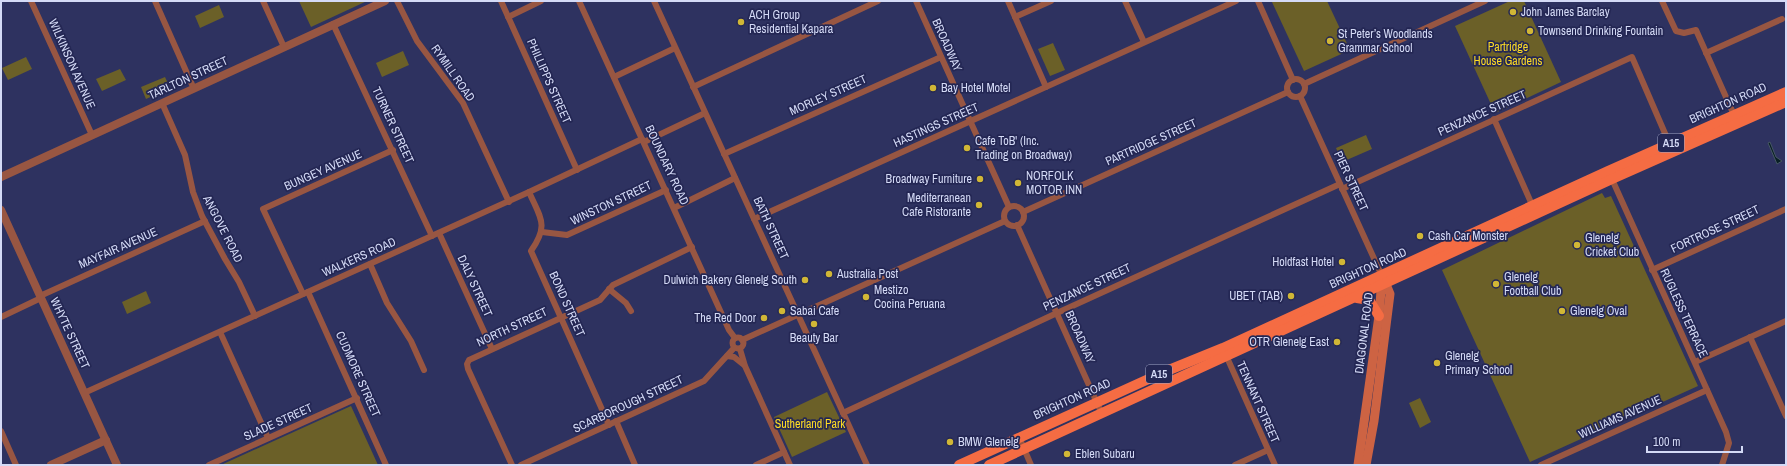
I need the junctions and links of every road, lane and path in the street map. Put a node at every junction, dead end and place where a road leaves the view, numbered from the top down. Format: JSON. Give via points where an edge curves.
{"nodes":[{"id":1,"x":31,"y":1,"type":"edge"},
{"id":2,"x":154,"y":1,"type":"edge"},
{"id":3,"x":263,"y":1,"type":"edge"},
{"id":4,"x":384,"y":1,"type":"edge"},
{"id":5,"x":397,"y":1,"type":"edge"},
{"id":6,"x":500,"y":1,"type":"edge"},
{"id":7,"x":541,"y":1,"type":"edge"},
{"id":8,"x":579,"y":1,"type":"edge"},
{"id":9,"x":654,"y":1,"type":"edge"},
{"id":10,"x":878,"y":1,"type":"edge"},
{"id":11,"x":916,"y":1,"type":"edge"},
{"id":12,"x":1008,"y":1,"type":"edge"},
{"id":13,"x":1051,"y":1,"type":"edge"},
{"id":14,"x":1125,"y":1,"type":"edge"},
{"id":15,"x":1236,"y":1,"type":"edge"},
{"id":16,"x":1258,"y":1,"type":"edge"},
{"id":17,"x":1485,"y":1,"type":"edge"},
{"id":18,"x":1662,"y":1,"type":"edge"},
{"id":19,"x":508,"y":17,"type":"junction"},
{"id":20,"x":1015,"y":17,"type":"junction"},
{"id":21,"x":1782,"y":18,"type":"dead end"},
{"id":22,"x":333,"y":24,"type":"junction"},
{"id":23,"x":1144,"y":42,"type":"junction"},
{"id":24,"x":284,"y":47,"type":"junction"},
{"id":25,"x":675,"y":48,"type":"junction"},
{"id":26,"x":1706,"y":53,"type":"junction"},
{"id":27,"x":941,"y":57,"type":"junction"},
{"id":28,"x":614,"y":77,"type":"junction"},
{"id":29,"x":1293,"y":80,"type":"junction"},
{"id":30,"x":1304,"y":84,"type":"junction"},
{"id":31,"x":693,"y":86,"type":"junction"},
{"id":32,"x":1046,"y":87,"type":"junction"},
{"id":33,"x":194,"y":89,"type":"junction"},
{"id":34,"x":1288,"y":92,"type":"junction"},
{"id":35,"x":1786,"y":92,"type":"edge"},
{"id":36,"x":1300,"y":96,"type":"junction"},
{"id":37,"x":1786,"y":102,"type":"edge"},
{"id":38,"x":162,"y":104,"type":"junction"},
{"id":39,"x":705,"y":113,"type":"junction"},
{"id":40,"x":1734,"y":115,"type":"junction"},
{"id":41,"x":1494,"y":119,"type":"junction"},
{"id":42,"x":970,"y":122,"type":"junction"},
{"id":43,"x":92,"y":135,"type":"junction"},
{"id":44,"x":643,"y":140,"type":"junction"},
{"id":45,"x":1671,"y":148,"type":"junction"},
{"id":46,"x":393,"y":150,"type":"junction"},
{"id":47,"x":724,"y":154,"type":"junction"},
{"id":48,"x":577,"y":170,"type":"junction"},
{"id":49,"x":1610,"y":175,"type":"junction"},
{"id":50,"x":1,"y":177,"type":"edge"},
{"id":51,"x":736,"y":178,"type":"junction"},
{"id":52,"x":1341,"y":187,"type":"junction"},
{"id":53,"x":666,"y":190,"type":"junction"},
{"id":54,"x":529,"y":192,"type":"junction"},
{"id":55,"x":509,"y":202,"type":"junction"},
{"id":56,"x":1008,"y":207,"type":"junction"},
{"id":57,"x":674,"y":208,"type":"junction"},
{"id":58,"x":263,"y":209,"type":"joint"},
{"id":59,"x":1786,"y":209,"type":"edge"},
{"id":60,"x":1,"y":210,"type":"edge"},
{"id":61,"x":1534,"y":210,"type":"junction"},
{"id":62,"x":1023,"y":212,"type":"junction"},
{"id":63,"x":754,"y":219,"type":"junction"},
{"id":64,"x":205,"y":221,"type":"junction"},
{"id":65,"x":1005,"y":221,"type":"junction"},
{"id":66,"x":1017,"y":225,"type":"junction"},
{"id":67,"x":542,"y":232,"type":"junction"},
{"id":68,"x":439,"y":233,"type":"junction"},
{"id":69,"x":432,"y":236,"type":"junction"},
{"id":70,"x":692,"y":248,"type":"junction"},
{"id":71,"x":370,"y":264,"type":"junction"},
{"id":72,"x":1652,"y":270,"type":"junction"},
{"id":73,"x":1383,"y":282,"type":"junction"},
{"id":74,"x":609,"y":289,"type":"junction"},
{"id":75,"x":306,"y":293,"type":"junction"},
{"id":76,"x":41,"y":297,"type":"junction"},
{"id":77,"x":1356,"y":298,"type":"junction"},
{"id":78,"x":631,"y":311,"type":"dead end"},
{"id":79,"x":1057,"y":313,"type":"junction"},
{"id":80,"x":798,"y":314,"type":"junction"},
{"id":81,"x":1,"y":316,"type":"edge"},
{"id":82,"x":255,"y":316,"type":"junction"},
{"id":83,"x":1379,"y":316,"type":"junction"},
{"id":84,"x":561,"y":317,"type":"junction"},
{"id":85,"x":1786,"y":321,"type":"edge"},
{"id":86,"x":220,"y":332,"type":"junction"},
{"id":87,"x":1750,"y":337,"type":"junction"},
{"id":88,"x":735,"y":338,"type":"junction"},
{"id":89,"x":742,"y":340,"type":"junction"},
{"id":90,"x":492,"y":348,"type":"junction"},
{"id":91,"x":737,"y":348,"type":"junction"},
{"id":92,"x":1224,"y":352,"type":"junction"},
{"id":93,"x":727,"y":356,"type":"junction"},
{"id":94,"x":1695,"y":362,"type":"junction"},
{"id":95,"x":745,"y":366,"type":"junction"},
{"id":96,"x":424,"y":370,"type":"dead end"},
{"id":97,"x":1708,"y":390,"type":"junction"},
{"id":98,"x":84,"y":393,"type":"junction"},
{"id":99,"x":357,"y":398,"type":"junction"},
{"id":100,"x":1097,"y":403,"type":"junction"},
{"id":101,"x":843,"y":413,"type":"junction"},
{"id":102,"x":1102,"y":414,"type":"junction"},
{"id":103,"x":1786,"y":416,"type":"edge"},
{"id":104,"x":616,"y":422,"type":"junction"},
{"id":105,"x":609,"y":425,"type":"junction"},
{"id":106,"x":1,"y":431,"type":"edge"},
{"id":107,"x":1019,"y":437,"type":"junction"},
{"id":108,"x":268,"y":438,"type":"junction"},
{"id":109,"x":106,"y":440,"type":"junction"},
{"id":110,"x":1024,"y":449,"type":"junction"},
{"id":111,"x":1268,"y":450,"type":"junction"},
{"id":112,"x":784,"y":452,"type":"junction"},
{"id":113,"x":16,"y":465,"type":"edge"},
{"id":114,"x":51,"y":465,"type":"edge"},
{"id":115,"x":117,"y":465,"type":"edge"},
{"id":116,"x":209,"y":465,"type":"edge"},
{"id":117,"x":386,"y":465,"type":"edge"},
{"id":118,"x":512,"y":465,"type":"edge"},
{"id":119,"x":521,"y":465,"type":"edge"},
{"id":120,"x":635,"y":465,"type":"edge"},
{"id":121,"x":756,"y":465,"type":"edge"},
{"id":122,"x":790,"y":465,"type":"edge"},
{"id":123,"x":867,"y":465,"type":"edge"},
{"id":124,"x":959,"y":465,"type":"edge"},
{"id":125,"x":989,"y":465,"type":"edge"},
{"id":126,"x":1031,"y":465,"type":"edge"},
{"id":127,"x":1235,"y":465,"type":"edge"},
{"id":128,"x":1275,"y":465,"type":"edge"},
{"id":129,"x":1358,"y":465,"type":"edge"},
{"id":130,"x":1366,"y":465,"type":"edge"},
{"id":131,"x":1541,"y":465,"type":"edge"},
{"id":132,"x":1722,"y":465,"type":"edge"}],
"edges":[{"from":1,"to":43,"type":"street","name":"WILKINSON AVENUE"},
{"from":2,"to":33,"type":"street"},
{"from":3,"to":24,"type":"street"},
{"from":4,"to":22,"type":"street","name":"TARLTON STREET"},
{"from":5,"to":55,"type":"street","name":"RYMILL ROAD","via":[[417,41],[463,103]]},
{"from":6,"to":19,"type":"street","name":"PHILLIPPS STREET"},
{"from":7,"to":19,"type":"street"},
{"from":8,"to":28,"type":"street","name":"BOUNDARY ROAD"},
{"from":9,"to":25,"type":"street","name":"BATH STREET"},
{"from":10,"to":31,"type":"street"},
{"from":11,"to":27,"type":"street","name":"BROADWAY"},
{"from":12,"to":20,"type":"street"},
{"from":13,"to":20,"type":"street"},
{"from":14,"to":23,"type":"street"},
{"from":15,"to":23,"type":"street","name":"HASTINGS STREET"},
{"from":16,"to":29,"type":"street"},
{"from":17,"to":30,"type":"street"},
{"from":18,"to":26,"type":"street","via":[[1676,31],[1684,33],[1696,30]]},
{"from":19,"to":48,"type":"street","name":"PHILLIPPS STREET"},
{"from":20,"to":32,"type":"street"},
{"from":21,"to":26,"type":"street"},
{"from":22,"to":24,"type":"street","name":"TARLTON STREET"},
{"from":22,"to":46,"type":"street","name":"TURNER STREET"},
{"from":23,"to":32,"type":"street","name":"HASTINGS STREET"},
{"from":24,"to":33,"type":"street","name":"TARLTON STREET"},
{"from":25,"to":28,"type":"street"},
{"from":25,"to":31,"type":"street","name":"BATH STREET"},
{"from":26,"to":40,"type":"street"},
{"from":27,"to":42,"type":"street","name":"BROADWAY"},
{"from":27,"to":47,"type":"street","name":"MORLEY STREET"},
{"from":28,"to":44,"type":"street","name":"BOUNDARY ROAD"},
{"from":29,"to":30,"type":"street","via":[[1298,79]]},
{"from":29,"to":34,"type":"street","via":[[1288,86]]},
{"from":30,"to":36,"type":"street","via":[[1305,90]]},
{"from":31,"to":39,"type":"street","name":"BATH STREET"},
{"from":32,"to":42,"type":"street","name":"HASTINGS STREET"},
{"from":33,"to":38,"type":"street","name":"TARLTON STREET"},
{"from":34,"to":36,"type":"street","via":[[1292,96]]},
{"from":34,"to":62,"type":"street","name":"PARTRIDGE STREET"},
{"from":35,"to":40,"type":"main road","name":"BRIGHTON ROAD","number":"A15"},
{"from":36,"to":52,"type":"street","name":"PIER STREET"},
{"from":37,"to":45,"type":"main road","name":"BRIGHTON ROAD","number":"A15"},
{"from":38,"to":43,"type":"street","name":"TARLTON STREET"},
{"from":38,"to":64,"type":"street","name":"ANGOVE ROAD","via":[[185,156],[193,192]]},
{"from":39,"to":44,"type":"street","name":"WALKERS ROAD"},
{"from":39,"to":47,"type":"street","name":"BATH STREET"},
{"from":40,"to":45,"type":"main road","name":"BRIGHTON ROAD","number":"A15"},
{"from":41,"to":45,"type":"street","name":"PENZANCE STREET","via":[[1632,57]]},
{"from":41,"to":52,"type":"street","name":"PENZANCE STREET"},
{"from":41,"to":61,"type":"street"},
{"from":42,"to":56,"type":"street","name":"BROADWAY"},
{"from":42,"to":63,"type":"street","name":"HASTINGS STREET"},
{"from":43,"to":50,"type":"street","name":"TARLTON STREET"},
{"from":44,"to":48,"type":"street","name":"WALKERS ROAD"},
{"from":44,"to":53,"type":"street","name":"BOUNDARY ROAD"},
{"from":45,"to":49,"type":"main road","name":"BRIGHTON ROAD","number":"A15"},
{"from":46,"to":58,"type":"street","name":"BUNGEY AVENUE"},
{"from":46,"to":69,"type":"street","name":"TURNER STREET"},
{"from":47,"to":51,"type":"street","name":"BATH STREET"},
{"from":48,"to":54,"type":"street","name":"WALKERS ROAD"},
{"from":49,"to":61,"type":"main road","name":"BRIGHTON ROAD","number":"A15"},
{"from":49,"to":72,"type":"street","name":"RUGLESS TERRACE"},
{"from":51,"to":57,"type":"street"},
{"from":51,"to":63,"type":"street","name":"BATH STREET"},
{"from":52,"to":73,"type":"street","name":"PIER STREET"},
{"from":52,"to":79,"type":"street","name":"PENZANCE STREET"},
{"from":53,"to":57,"type":"street","name":"BOUNDARY ROAD"},
{"from":53,"to":67,"type":"street","name":"WINSTON STREET","via":[[567,235]]},
{"from":54,"to":55,"type":"street","name":"WALKERS ROAD"},
{"from":54,"to":67,"type":"street","via":[[541,218]]},
{"from":55,"to":68,"type":"street","name":"WALKERS ROAD"},
{"from":56,"to":62,"type":"street","via":[[1015,206]]},
{"from":56,"to":65,"type":"street","via":[[1004,212]]},
{"from":57,"to":70,"type":"street","name":"BOUNDARY ROAD"},
{"from":58,"to":75,"type":"street","name":"CUDMORE STREET"},
{"from":59,"to":72,"type":"street","name":"FORTROSE STREET"},
{"from":60,"to":76,"type":"street","name":"WHYTE STREET"},
{"from":61,"to":73,"type":"main road","name":"BRIGHTON ROAD","number":"A15"},
{"from":62,"to":66,"type":"street","via":[[1023,218]]},
{"from":63,"to":80,"type":"street","name":"BATH STREET"},
{"from":64,"to":76,"type":"street","name":"MAYFAIR AVENUE"},
{"from":64,"to":82,"type":"street","name":"ANGOVE ROAD"},
{"from":65,"to":66,"type":"street","via":[[1010,225]]},
{"from":65,"to":80,"type":"street"},
{"from":66,"to":79,"type":"street","name":"BROADWAY"},
{"from":67,"to":84,"type":"street","name":"BOND STREET","via":[[531,251]]},
{"from":68,"to":69,"type":"street","name":"WALKERS ROAD"},
{"from":68,"to":90,"type":"street","name":"DALY STREET"},
{"from":69,"to":71,"type":"street","name":"WALKERS ROAD"},
{"from":70,"to":74,"type":"street","name":"NORTH STREET","via":[[613,284]]},
{"from":70,"to":88,"type":"street","name":"BOUNDARY ROAD"},
{"from":71,"to":75,"type":"street","name":"WALKERS ROAD"},
{"from":71,"to":96,"type":"street","via":[[387,303],[411,341]]},
{"from":72,"to":94,"type":"street","name":"RUGLESS TERRACE"},
{"from":73,"to":77,"type":"main road","name":"BRIGHTON ROAD","number":"A15"},
{"from":73,"to":83,"type":"main road","name":"DIAGONAL ROAD"},
{"from":73,"to":92,"type":"main road","name":"BRIGHTON ROAD","number":"A15"},
{"from":73,"to":130,"type":"main road","name":"DIAGONAL ROAD","via":[[1390,294]]},
{"from":74,"to":78,"type":"street","via":[[626,302]]},
{"from":74,"to":84,"type":"street","name":"NORTH STREET","via":[[600,300]]},
{"from":75,"to":82,"type":"street","name":"WALKERS ROAD"},
{"from":75,"to":99,"type":"street","name":"CUDMORE STREET"},
{"from":76,"to":81,"type":"street","name":"MAYFAIR AVENUE"},
{"from":76,"to":98,"type":"street","name":"WHYTE STREET"},
{"from":77,"to":83,"type":"main road","via":[[1369,300]]},
{"from":77,"to":92,"type":"main road","name":"BRIGHTON ROAD","number":"A15"},
{"from":79,"to":100,"type":"street","name":"BROADWAY"},
{"from":79,"to":101,"type":"street","name":"PENZANCE STREET"},
{"from":80,"to":89,"type":"street"},
{"from":80,"to":101,"type":"street","name":"BATH STREET"},
{"from":82,"to":86,"type":"street","name":"WALKERS ROAD"},
{"from":83,"to":129,"type":"main road","name":"DIAGONAL ROAD"},
{"from":84,"to":90,"type":"street","name":"NORTH STREET"},
{"from":84,"to":105,"type":"street","name":"BOND STREET"},
{"from":85,"to":87,"type":"street"},
{"from":86,"to":98,"type":"street","name":"WALKERS ROAD"},
{"from":86,"to":108,"type":"street"},
{"from":87,"to":94,"type":"street"},
{"from":87,"to":103,"type":"street"},
{"from":88,"to":89,"type":"street"},
{"from":88,"to":91,"type":"street","via":[[732,343]]},
{"from":89,"to":91,"type":"street","via":[[743,345]]},
{"from":90,"to":118,"type":"street","name":"NORTH STREET","via":[[468,362],[468,369]]},
{"from":91,"to":93,"type":"street","name":"SCARBOROUGH STREET"},
{"from":91,"to":95,"type":"street"},
{"from":92,"to":100,"type":"main road","name":"BRIGHTON ROAD","number":"A15","via":[[1164,372]]},
{"from":92,"to":102,"type":"main road","name":"BRIGHTON ROAD","number":"A15"},
{"from":92,"to":111,"type":"street","name":"TENNANT STREET"},
{"from":93,"to":95,"type":"street","via":[[734,357]]},
{"from":93,"to":104,"type":"street","name":"SCARBOROUGH STREET","via":[[704,381]]},
{"from":94,"to":97,"type":"street","name":"RUGLESS TERRACE"},
{"from":95,"to":112,"type":"street"},
{"from":97,"to":131,"type":"street","name":"WILLIAMS AVENUE"},
{"from":97,"to":132,"type":"street","name":"RUGLESS TERRACE","via":[[1729,438],[1728,450]]},
{"from":98,"to":109,"type":"street","name":"WHYTE STREET"},
{"from":99,"to":108,"type":"street","name":"SLADE STREET"},
{"from":99,"to":117,"type":"street","name":"CUDMORE STREET"},
{"from":100,"to":102,"type":"street","name":"BROADWAY"},
{"from":100,"to":107,"type":"main road","name":"BRIGHTON ROAD","number":"A15"},
{"from":101,"to":123,"type":"street","name":"BATH STREET"},
{"from":102,"to":110,"type":"main road","name":"BRIGHTON ROAD","number":"A15"},
{"from":104,"to":105,"type":"street","name":"SCARBOROUGH STREET"},
{"from":104,"to":120,"type":"street"},
{"from":105,"to":119,"type":"street","name":"SCARBOROUGH STREET"},
{"from":106,"to":113,"type":"street"},
{"from":107,"to":110,"type":"street"},
{"from":107,"to":124,"type":"main road","name":"BRIGHTON ROAD","number":"A15"},
{"from":108,"to":116,"type":"street","name":"SLADE STREET"},
{"from":109,"to":114,"type":"street"},
{"from":109,"to":115,"type":"street","name":"WHYTE STREET"},
{"from":110,"to":125,"type":"main road","name":"BRIGHTON ROAD","number":"A15"},
{"from":110,"to":126,"type":"street"},
{"from":111,"to":127,"type":"street"},
{"from":111,"to":128,"type":"street","name":"TENNANT STREET"},
{"from":112,"to":121,"type":"street"},
{"from":112,"to":122,"type":"street"}]}
